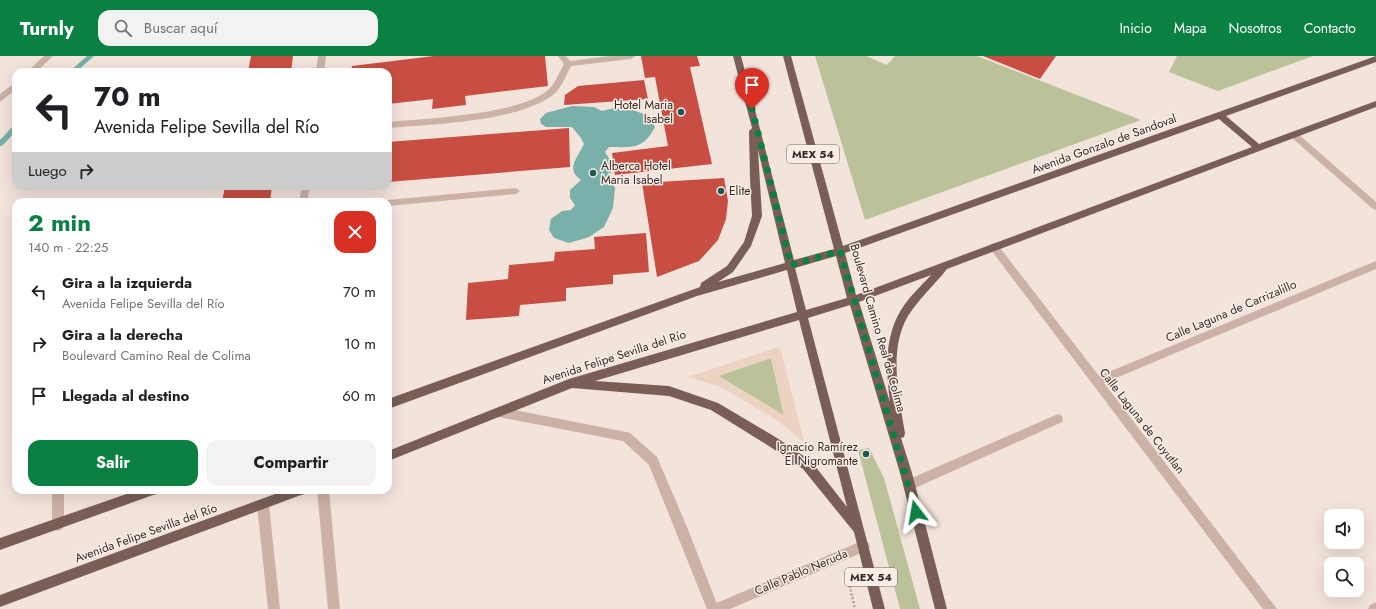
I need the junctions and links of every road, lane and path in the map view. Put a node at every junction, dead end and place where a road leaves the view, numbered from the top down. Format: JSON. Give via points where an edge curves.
{"nodes":[{"id":1,"x":49,"y":56,"type":"edge"},
{"id":2,"x":322,"y":56,"type":"edge"},
{"id":3,"x":562,"y":56,"type":"edge"},
{"id":4,"x":632,"y":56,"type":"edge"},
{"id":5,"x":738,"y":56,"type":"edge"},
{"id":6,"x":786,"y":56,"type":"edge"},
{"id":7,"x":1376,"y":59,"type":"edge"},
{"id":8,"x":568,"y":64,"type":"junction"},
{"id":9,"x":35,"y":68,"type":"edge"},
{"id":10,"x":320,"y":68,"type":"edge"},
{"id":11,"x":12,"y":88,"type":"edge"},
{"id":12,"x":0,"y":99,"type":"edge"},
{"id":13,"x":1376,"y":104,"type":"edge"},
{"id":14,"x":752,"y":109,"type":"junction"},
{"id":15,"x":1220,"y":115,"type":"junction"},
{"id":16,"x":392,"y":125,"type":"edge"},
{"id":17,"x":1294,"y":135,"type":"junction"},
{"id":18,"x":1258,"y":148,"type":"junction"},
{"id":19,"x":516,"y":191,"type":"dead end"},
{"id":20,"x":392,"y":202,"type":"edge"},
{"id":21,"x":1376,"y":207,"type":"edge"},
{"id":22,"x":994,"y":247,"type":"junction"},
{"id":23,"x":840,"y":251,"type":"junction"},
{"id":24,"x":791,"y":265,"type":"junction"},
{"id":25,"x":1376,"y":265,"type":"edge"},
{"id":26,"x":944,"y":266,"type":"junction"},
{"id":27,"x":696,"y":292,"type":"junction"},
{"id":28,"x":853,"y":300,"type":"junction"},
{"id":29,"x":802,"y":315,"type":"junction"},
{"id":30,"x":1096,"y":382,"type":"junction"},
{"id":31,"x":569,"y":384,"type":"junction"},
{"id":32,"x":392,"y":403,"type":"edge"},
{"id":33,"x":499,"y":412,"type":"junction"},
{"id":34,"x":1058,"y":419,"type":"dead end"},
{"id":35,"x":392,"y":454,"type":"edge"},
{"id":36,"x":906,"y":473,"type":"junction"},
{"id":37,"x":909,"y":485,"type":"junction"},
{"id":38,"x":58,"y":494,"type":"edge"},
{"id":39,"x":142,"y":494,"type":"edge"},
{"id":40,"x":291,"y":494,"type":"edge"},
{"id":41,"x":323,"y":494,"type":"edge"},
{"id":42,"x":263,"y":505,"type":"junction"},
{"id":43,"x":58,"y":524,"type":"junction"},
{"id":44,"x":860,"y":532,"type":"junction"},
{"id":45,"x":0,"y":544,"type":"edge"},
{"id":46,"x":864,"y":546,"type":"junction"},
{"id":47,"x":0,"y":601,"type":"edge"},
{"id":48,"x":274,"y":609,"type":"edge"},
{"id":49,"x":334,"y":609,"type":"edge"},
{"id":50,"x":715,"y":609,"type":"edge"},
{"id":51,"x":878,"y":609,"type":"edge"},
{"id":52,"x":941,"y":609,"type":"edge"},
{"id":53,"x":1271,"y":609,"type":"edge"}],
"edges":[{"from":1,"to":9,"type":"street"},
{"from":2,"to":10,"type":"street"},
{"from":3,"to":8,"type":"street"},
{"from":4,"to":8,"type":"street"},
{"from":5,"to":14,"type":"main road","number":"MEX 54"},
{"from":6,"to":23,"type":"main road","name":"Boulevard Camino Real de Colima","number":"MEX 54"},
{"from":7,"to":15,"type":"main road","name":"Avenida Gonzalo de Sandoval"},
{"from":8,"to":16,"type":"street","via":[[551,92],[530,102],[494,114]]},
{"from":11,"to":12,"type":"street"},
{"from":13,"to":17,"type":"main road"},
{"from":14,"to":24,"type":"main road","number":"MEX 54"},
{"from":14,"to":27,"type":"main road","via":[[757,216],[748,243],[730,268]]},
{"from":15,"to":18,"type":"main road"},
{"from":15,"to":23,"type":"main road","name":"Avenida Gonzalo de Sandoval"},
{"from":17,"to":18,"type":"main road"},
{"from":17,"to":21,"type":"street"},
{"from":18,"to":22,"type":"main road"},
{"from":19,"to":20,"type":"street"},
{"from":22,"to":26,"type":"main road"},
{"from":22,"to":30,"type":"street","name":"Calle Laguna de Cuyutlan"},
{"from":23,"to":24,"type":"main road"},
{"from":23,"to":28,"type":"main road","name":"Boulevard Camino Real de Colima","number":"MEX 54"},
{"from":24,"to":27,"type":"main road"},
{"from":24,"to":29,"type":"main road","number":"MEX 54"},
{"from":25,"to":30,"type":"street","name":"Calle Laguna de Carrizalillo"},
{"from":26,"to":28,"type":"main road"},
{"from":26,"to":36,"type":"main road","via":[[904,314],[891,353],[895,403]]},
{"from":27,"to":32,"type":"main road"},
{"from":28,"to":29,"type":"main road","name":"Avenida Felipe Sevilla del Río"},
{"from":28,"to":36,"type":"main road","name":"Boulevard Camino Real de Colima","number":"MEX 54"},
{"from":29,"to":31,"type":"main road","name":"Avenida Felipe Sevilla del Río"},
{"from":29,"to":44,"type":"main road","number":"MEX 54"},
{"from":30,"to":53,"type":"street","name":"Calle Laguna de Cuyutlan"},
{"from":31,"to":33,"type":"main road","name":"Avenida Felipe Sevilla del Río"},
{"from":31,"to":44,"type":"main road","via":[[669,391],[714,406],[807,465]]},
{"from":33,"to":35,"type":"main road","name":"Avenida Felipe Sevilla del Río"},
{"from":33,"to":50,"type":"street","via":[[626,437],[654,461]]},
{"from":34,"to":37,"type":"street"},
{"from":36,"to":37,"type":"main road","name":"Boulevard Camino Real de Colima","number":"MEX 54"},
{"from":37,"to":52,"type":"main road","name":"Boulevard Camino Real de Colima","number":"MEX 54"},
{"from":38,"to":43,"type":"street"},
{"from":39,"to":43,"type":"main road"},
{"from":40,"to":42,"type":"main road","name":"Avenida Felipe Sevilla del Río"},
{"from":41,"to":49,"type":"street"},
{"from":42,"to":47,"type":"main road","name":"Avenida Felipe Sevilla del Río"},
{"from":42,"to":48,"type":"street"},
{"from":43,"to":45,"type":"main road"},
{"from":44,"to":46,"type":"main road","number":"MEX 54"},
{"from":46,"to":50,"type":"street","name":"Calle Pablo Neruda"},
{"from":46,"to":51,"type":"main road","number":"MEX 54"}]}
